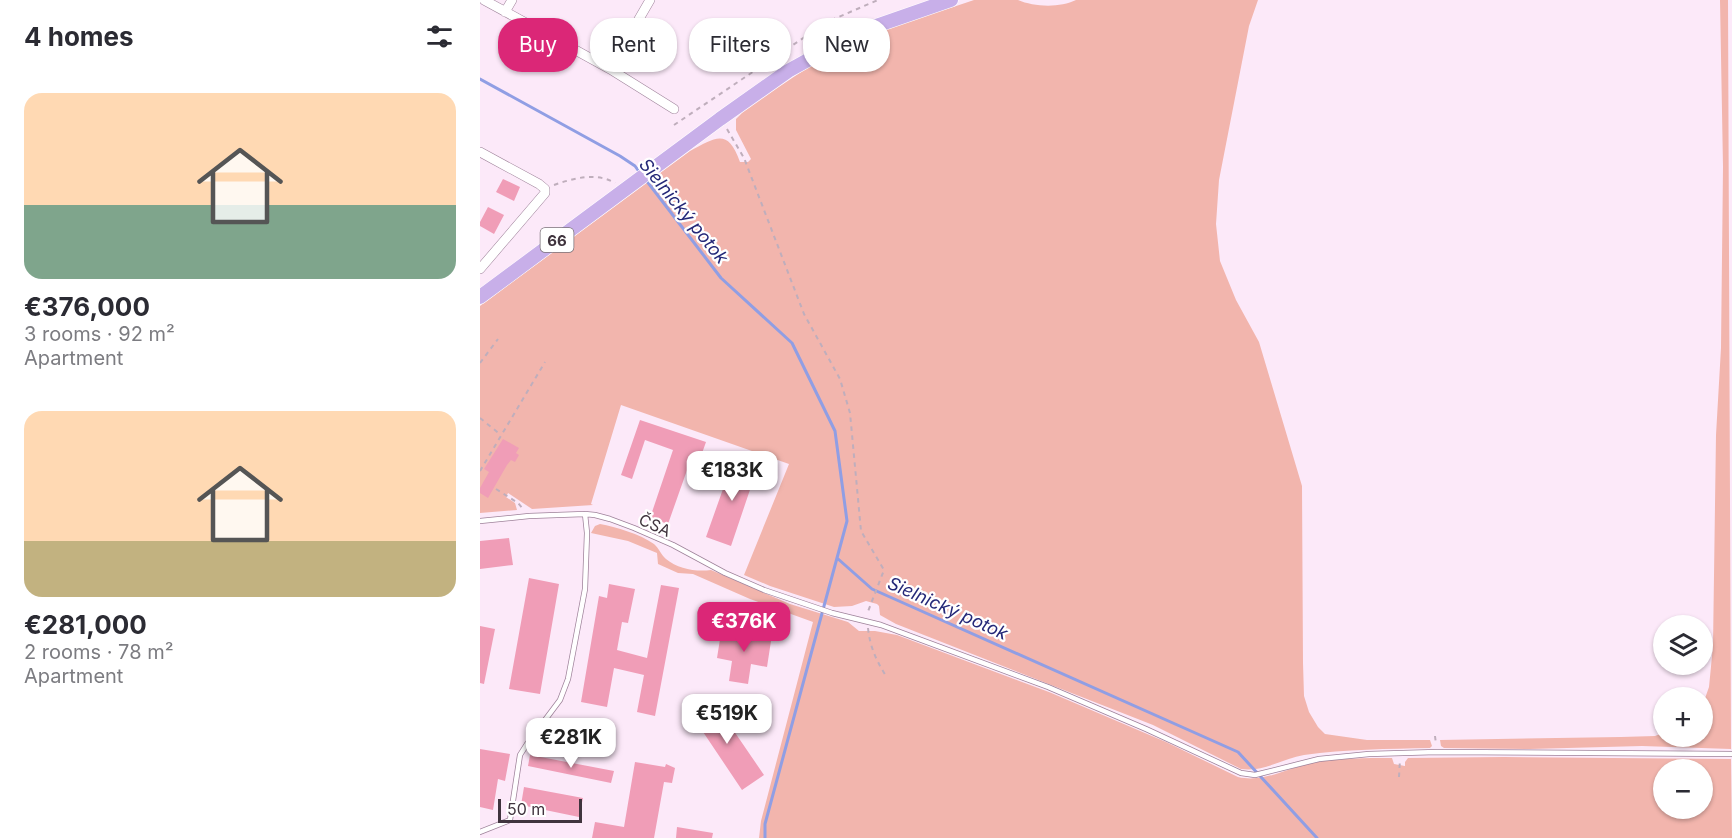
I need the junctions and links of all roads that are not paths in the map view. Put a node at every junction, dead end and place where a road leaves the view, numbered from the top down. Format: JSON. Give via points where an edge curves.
{"nodes":[{"id":1,"x":484,"y":0,"type":"edge"},
{"id":2,"x":512,"y":0,"type":"edge"},
{"id":3,"x":650,"y":0,"type":"edge"},
{"id":4,"x":951,"y":0,"type":"edge"},
{"id":5,"x":505,"y":12,"type":"junction"},
{"id":6,"x":640,"y":18,"type":"edge"},
{"id":7,"x":590,"y":58,"type":"edge"},
{"id":8,"x":615,"y":72,"type":"edge"},
{"id":9,"x":674,"y":109,"type":"dead end"},
{"id":10,"x":480,"y":152,"type":"edge"},
{"id":11,"x":480,"y":269,"type":"edge"},
{"id":12,"x":480,"y":297,"type":"edge"},
{"id":13,"x":585,"y":514,"type":"junction"},
{"id":14,"x":480,"y":521,"type":"edge"},
{"id":15,"x":1732,"y":754,"type":"edge"},
{"id":16,"x":480,"y":832,"type":"edge"}],
"edges":[{"from":1,"to":5,"type":"street"},
{"from":2,"to":5,"type":"street"},
{"from":3,"to":6,"type":"street"},
{"from":4,"to":12,"type":"main road","number":"66","via":[[873,27],[820,51],[788,71]]},
{"from":5,"to":7,"type":"street"},
{"from":8,"to":9,"type":"street"},
{"from":10,"to":11,"type":"street","via":[[545,189],[543,197]]},
{"from":13,"to":14,"type":"lane","name":"ČSA"},
{"from":13,"to":15,"type":"lane","name":"ČSA","via":[[634,528],[764,590],[866,621],[1048,687],[1241,773],[1269,772],[1319,759],[1369,754]]},
{"from":13,"to":16,"type":"lane","via":[[585,589],[568,679],[560,700],[520,755],[510,820]]}]}
